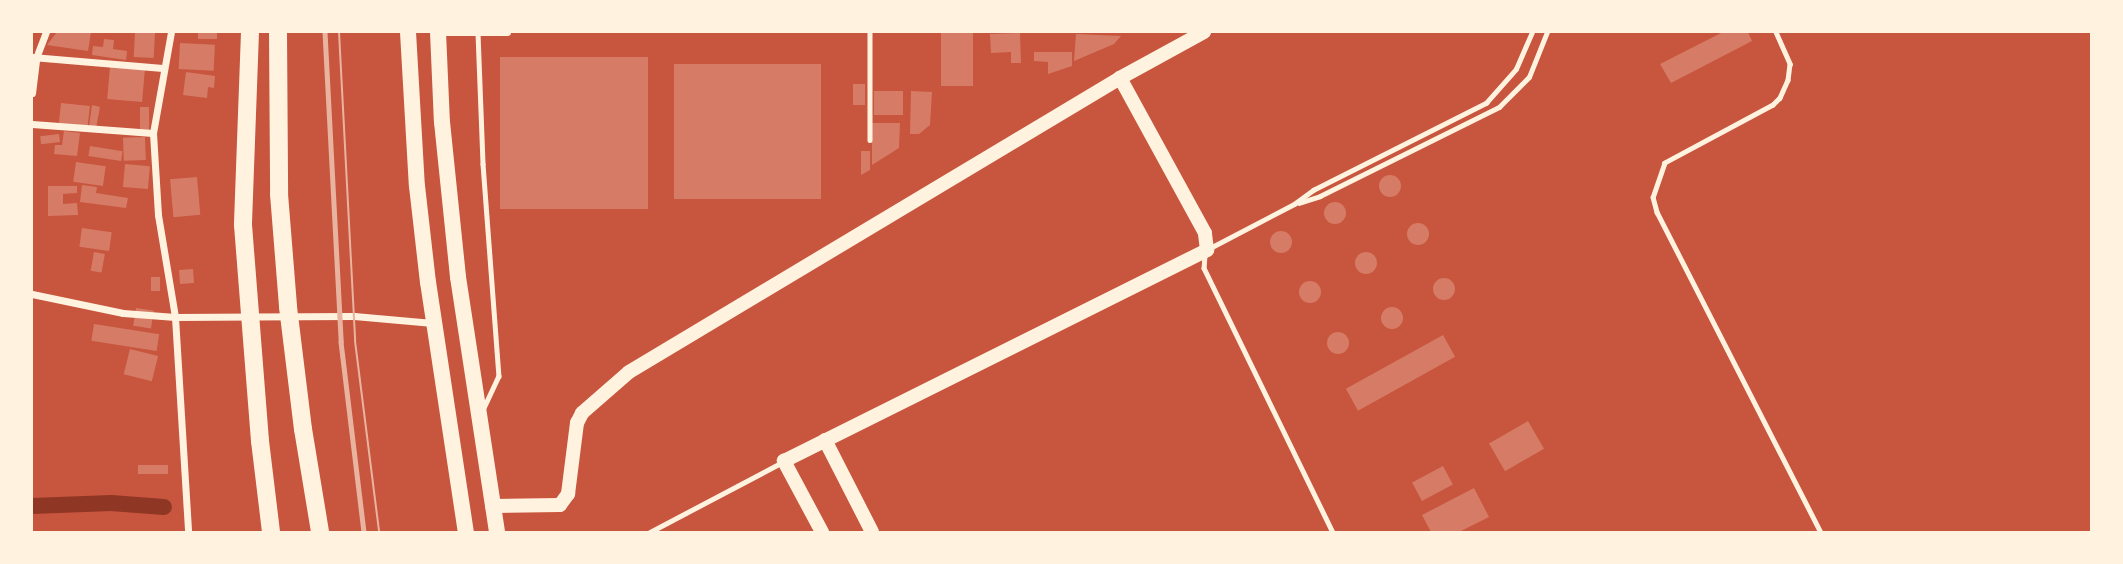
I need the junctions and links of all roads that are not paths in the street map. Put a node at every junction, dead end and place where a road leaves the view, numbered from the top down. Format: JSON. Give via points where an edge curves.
{"nodes":[{"id":1,"x":46,"y":32,"type":"edge"},
{"id":2,"x":171,"y":32,"type":"edge"},
{"id":3,"x":250,"y":32,"type":"edge"},
{"id":4,"x":278,"y":32,"type":"edge"},
{"id":5,"x":408,"y":32,"type":"edge"},
{"id":6,"x":438,"y":32,"type":"edge"},
{"id":7,"x":478,"y":32,"type":"edge"},
{"id":8,"x":507,"y":32,"type":"edge"},
{"id":9,"x":870,"y":32,"type":"edge"},
{"id":10,"x":1205,"y":32,"type":"edge"},
{"id":11,"x":1532,"y":32,"type":"edge"},
{"id":12,"x":1547,"y":32,"type":"edge"},
{"id":13,"x":1776,"y":32,"type":"edge"},
{"id":14,"x":34,"y":58,"type":"edge"},
{"id":15,"x":163,"y":68,"type":"junction"},
{"id":16,"x":1120,"y":78,"type":"junction"},
{"id":17,"x":32,"y":93,"type":"edge"},
{"id":18,"x":32,"y":124,"type":"edge"},
{"id":19,"x":153,"y":133,"type":"junction"},
{"id":20,"x":870,"y":139,"type":"dead end"},
{"id":21,"x":1294,"y":204,"type":"junction"},
{"id":22,"x":1207,"y":250,"type":"junction"},
{"id":23,"x":32,"y":294,"type":"edge"},
{"id":24,"x":176,"y":317,"type":"junction"},
{"id":25,"x":434,"y":323,"type":"junction"},
{"id":26,"x":479,"y":421,"type":"junction"},
{"id":27,"x":825,"y":440,"type":"junction"},
{"id":28,"x":784,"y":461,"type":"junction"},
{"id":29,"x":492,"y":506,"type":"junction"},
{"id":30,"x":188,"y":533,"type":"edge"},
{"id":31,"x":271,"y":533,"type":"edge"},
{"id":32,"x":320,"y":533,"type":"edge"},
{"id":33,"x":466,"y":533,"type":"edge"},
{"id":34,"x":496,"y":533,"type":"edge"},
{"id":35,"x":650,"y":533,"type":"edge"},
{"id":36,"x":822,"y":533,"type":"edge"},
{"id":37,"x":872,"y":533,"type":"edge"},
{"id":38,"x":1333,"y":533,"type":"edge"},
{"id":39,"x":1821,"y":533,"type":"edge"}],
"edges":[{"from":1,"to":14,"type":"street"},
{"from":2,"to":15,"type":"street"},
{"from":3,"to":31,"type":"highway","via":[[243,225]]},
{"from":4,"to":32,"type":"highway","via":[[279,194],[288,306]]},
{"from":5,"to":25,"type":"highway","via":[[417,186]]},
{"from":6,"to":7,"type":"street"},
{"from":6,"to":26,"type":"highway","via":[[449,198]]},
{"from":7,"to":8,"type":"street"},
{"from":7,"to":26,"type":"lane","via":[[482,164],[499,376]]},
{"from":9,"to":20,"type":"lane"},
{"from":10,"to":16,"type":"main road"},
{"from":11,"to":21,"type":"lane","via":[[1507,82],[1486,103],[1313,190]]},
{"from":12,"to":21,"type":"lane","via":[[1539,58],[1519,90],[1479,118],[1320,196]]},
{"from":13,"to":39,"type":"lane","via":[[1790,64],[1780,98],[1665,163],[1653,197]]},
{"from":14,"to":15,"type":"street"},
{"from":14,"to":17,"type":"street"},
{"from":15,"to":19,"type":"street"},
{"from":16,"to":22,"type":"main road","via":[[1205,233]]},
{"from":16,"to":29,"type":"main road","via":[[629,372],[582,413],[568,494],[560,505]]},
{"from":18,"to":19,"type":"street"},
{"from":19,"to":24,"type":"street","via":[[158,215]]},
{"from":21,"to":22,"type":"lane"},
{"from":22,"to":27,"type":"main road"},
{"from":22,"to":38,"type":"lane","via":[[1204,268]]},
{"from":23,"to":24,"type":"street","via":[[123,313]]},
{"from":24,"to":25,"type":"street","via":[[354,316]]},
{"from":24,"to":30,"type":"street"},
{"from":25,"to":33,"type":"highway"},
{"from":26,"to":29,"type":"highway"},
{"from":27,"to":28,"type":"main road"},
{"from":27,"to":37,"type":"main road"},
{"from":28,"to":35,"type":"lane"},
{"from":28,"to":36,"type":"main road"},
{"from":29,"to":34,"type":"highway"}]}
